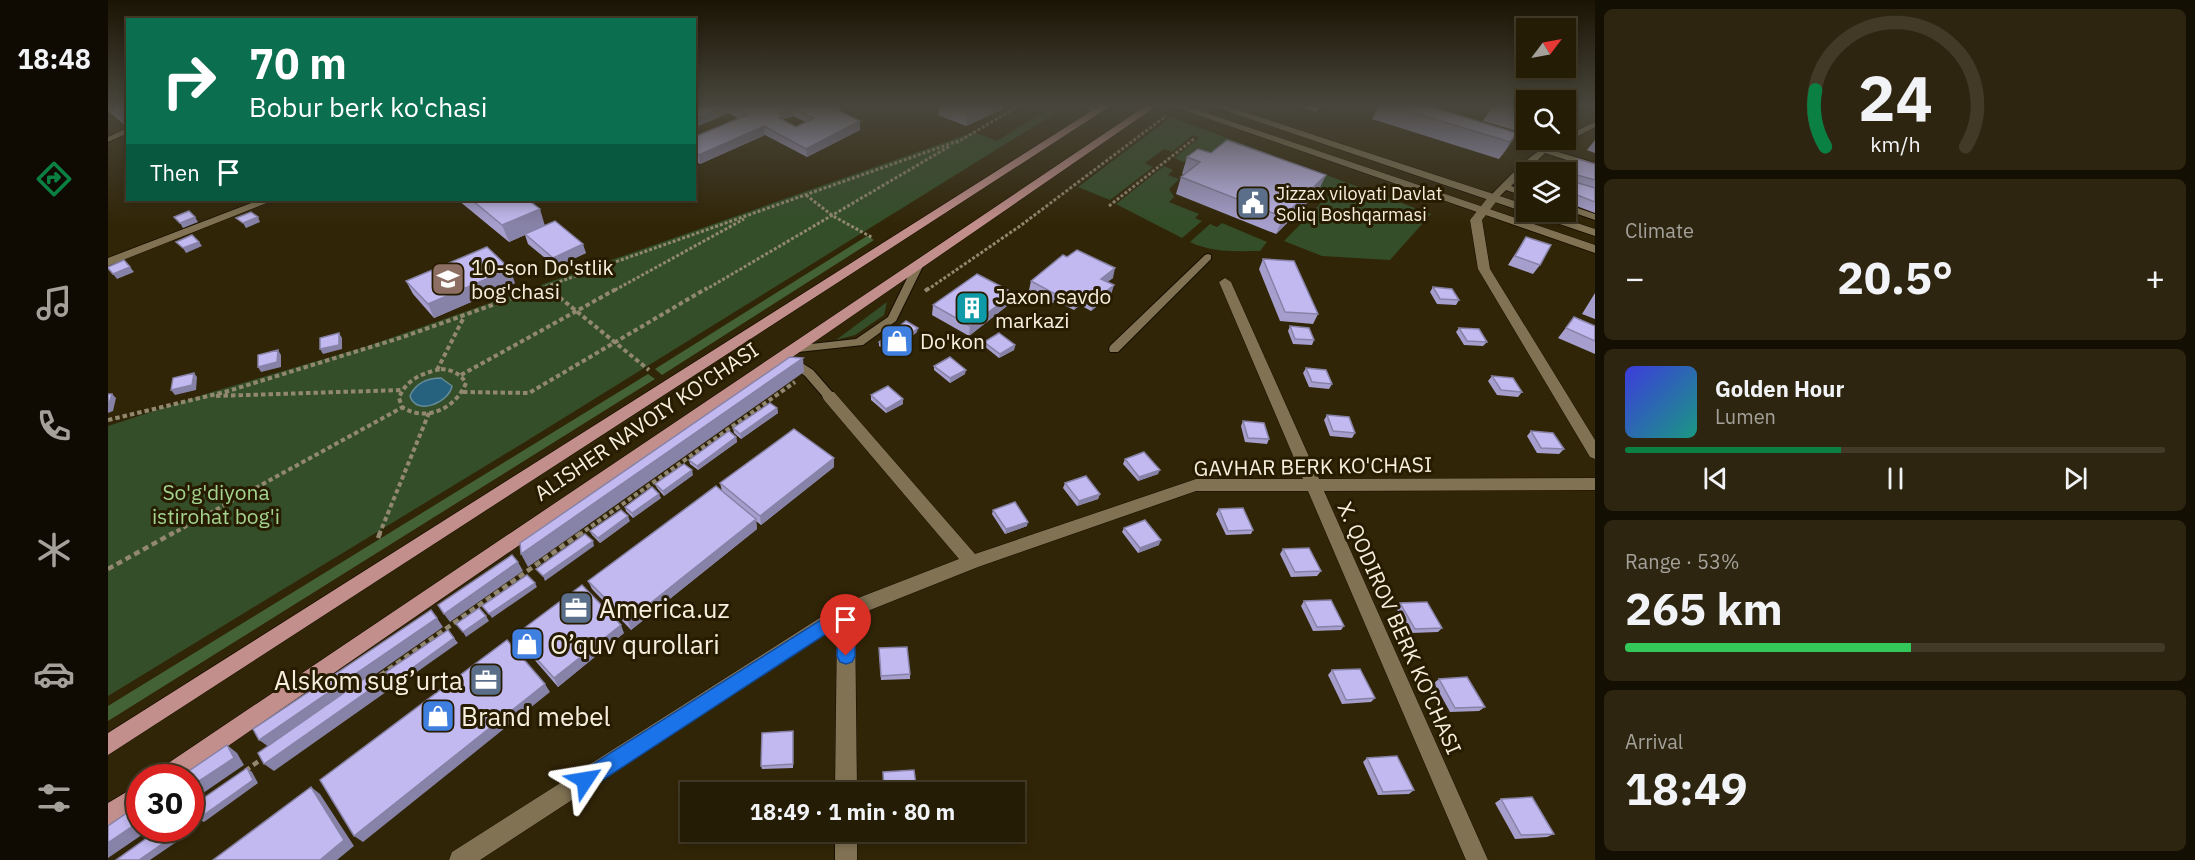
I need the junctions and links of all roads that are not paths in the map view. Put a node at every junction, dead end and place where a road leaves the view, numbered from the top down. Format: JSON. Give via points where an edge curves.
{"nodes":[{"id":1,"x":1044,"y":145,"type":"edge"},
{"id":2,"x":1094,"y":145,"type":"edge"},
{"id":3,"x":1291,"y":145,"type":"edge"},
{"id":4,"x":1334,"y":145,"type":"edge"},
{"id":5,"x":1544,"y":150,"type":"joint"},
{"id":6,"x":1595,"y":166,"type":"edge"},
{"id":7,"x":1505,"y":186,"type":"junction"},
{"id":8,"x":1516,"y":190,"type":"edge"},
{"id":9,"x":1493,"y":198,"type":"junction"},
{"id":10,"x":265,"y":201,"type":"edge"},
{"id":11,"x":1516,"y":205,"type":"edge"},
{"id":12,"x":1576,"y":210,"type":"edge"},
{"id":13,"x":1483,"y":211,"type":"junction"},
{"id":14,"x":1595,"y":217,"type":"edge"},
{"id":15,"x":1563,"y":222,"type":"edge"},
{"id":16,"x":1595,"y":233,"type":"edge"},
{"id":17,"x":1595,"y":249,"type":"edge"},
{"id":18,"x":1208,"y":257,"type":"dead end"},
{"id":19,"x":108,"y":262,"type":"edge"},
{"id":20,"x":919,"y":264,"type":"junction"},
{"id":21,"x":1225,"y":282,"type":"dead end"},
{"id":22,"x":1114,"y":349,"type":"dead end"},
{"id":23,"x":789,"y":353,"type":"junction"},
{"id":24,"x":829,"y":396,"type":"joint"},
{"id":25,"x":1595,"y":453,"type":"edge"},
{"id":26,"x":1595,"y":484,"type":"edge"},
{"id":27,"x":1312,"y":485,"type":"junction"},
{"id":28,"x":972,"y":562,"type":"junction"},
{"id":29,"x":846,"y":611,"type":"junction"},
{"id":30,"x":108,"y":745,"type":"edge"},
{"id":31,"x":184,"y":764,"type":"edge"},
{"id":32,"x":846,"y":782,"type":"edge"},
{"id":33,"x":126,"y":804,"type":"edge"},
{"id":34,"x":108,"y":816,"type":"edge"},
{"id":35,"x":846,"y":842,"type":"edge"},
{"id":36,"x":460,"y":860,"type":"edge"},
{"id":37,"x":846,"y":860,"type":"edge"},
{"id":38,"x":1477,"y":860,"type":"edge"}],
"edges":[{"from":1,"to":30,"type":"main road","name":"ALISHER NAVOIY KO'CHASI"},
{"from":2,"to":20,"type":"main road","name":"ALISHER NAVOIY KO'CHASI"},
{"from":3,"to":13,"type":"street"},
{"from":4,"to":9,"type":"street"},
{"from":5,"to":6,"type":"lane"},
{"from":5,"to":7,"type":"lane"},
{"from":7,"to":8,"type":"lane"},
{"from":7,"to":9,"type":"lane"},
{"from":9,"to":11,"type":"street"},
{"from":9,"to":13,"type":"street"},
{"from":10,"to":19,"type":"street"},
{"from":12,"to":14,"type":"lane"},
{"from":13,"to":17,"type":"street"},
{"from":13,"to":25,"type":"street","via":[[1476,220],[1484,269]]},
{"from":15,"to":16,"type":"street"},
{"from":18,"to":22,"type":"lane"},
{"from":20,"to":23,"type":"main road","name":"ALISHER NAVOIY KO'CHASI"},
{"from":20,"to":23,"type":"lane","via":[[892,318],[859,342]]},
{"from":21,"to":27,"type":"street","name":"X. QODIROV BERK KO'CHASI"},
{"from":23,"to":24,"type":"lane"},
{"from":23,"to":31,"type":"main road","name":"ALISHER NAVOIY KO'CHASI"},
{"from":24,"to":28,"type":"street"},
{"from":26,"to":27,"type":"street","name":"GAVHAR BERK KO'CHASI"},
{"from":27,"to":28,"type":"street","name":"GAVHAR BERK KO'CHASI","via":[[1196,484]]},
{"from":27,"to":38,"type":"street","name":"X. QODIROV BERK KO'CHASI"},
{"from":28,"to":29,"type":"street","name":"GAVHAR BERK KO'CHASI"},
{"from":29,"to":32,"type":"street"},
{"from":29,"to":36,"type":"street","name":"GAVHAR BERK KO'CHASI"},
{"from":33,"to":34,"type":"main road"},
{"from":35,"to":37,"type":"street"}]}
